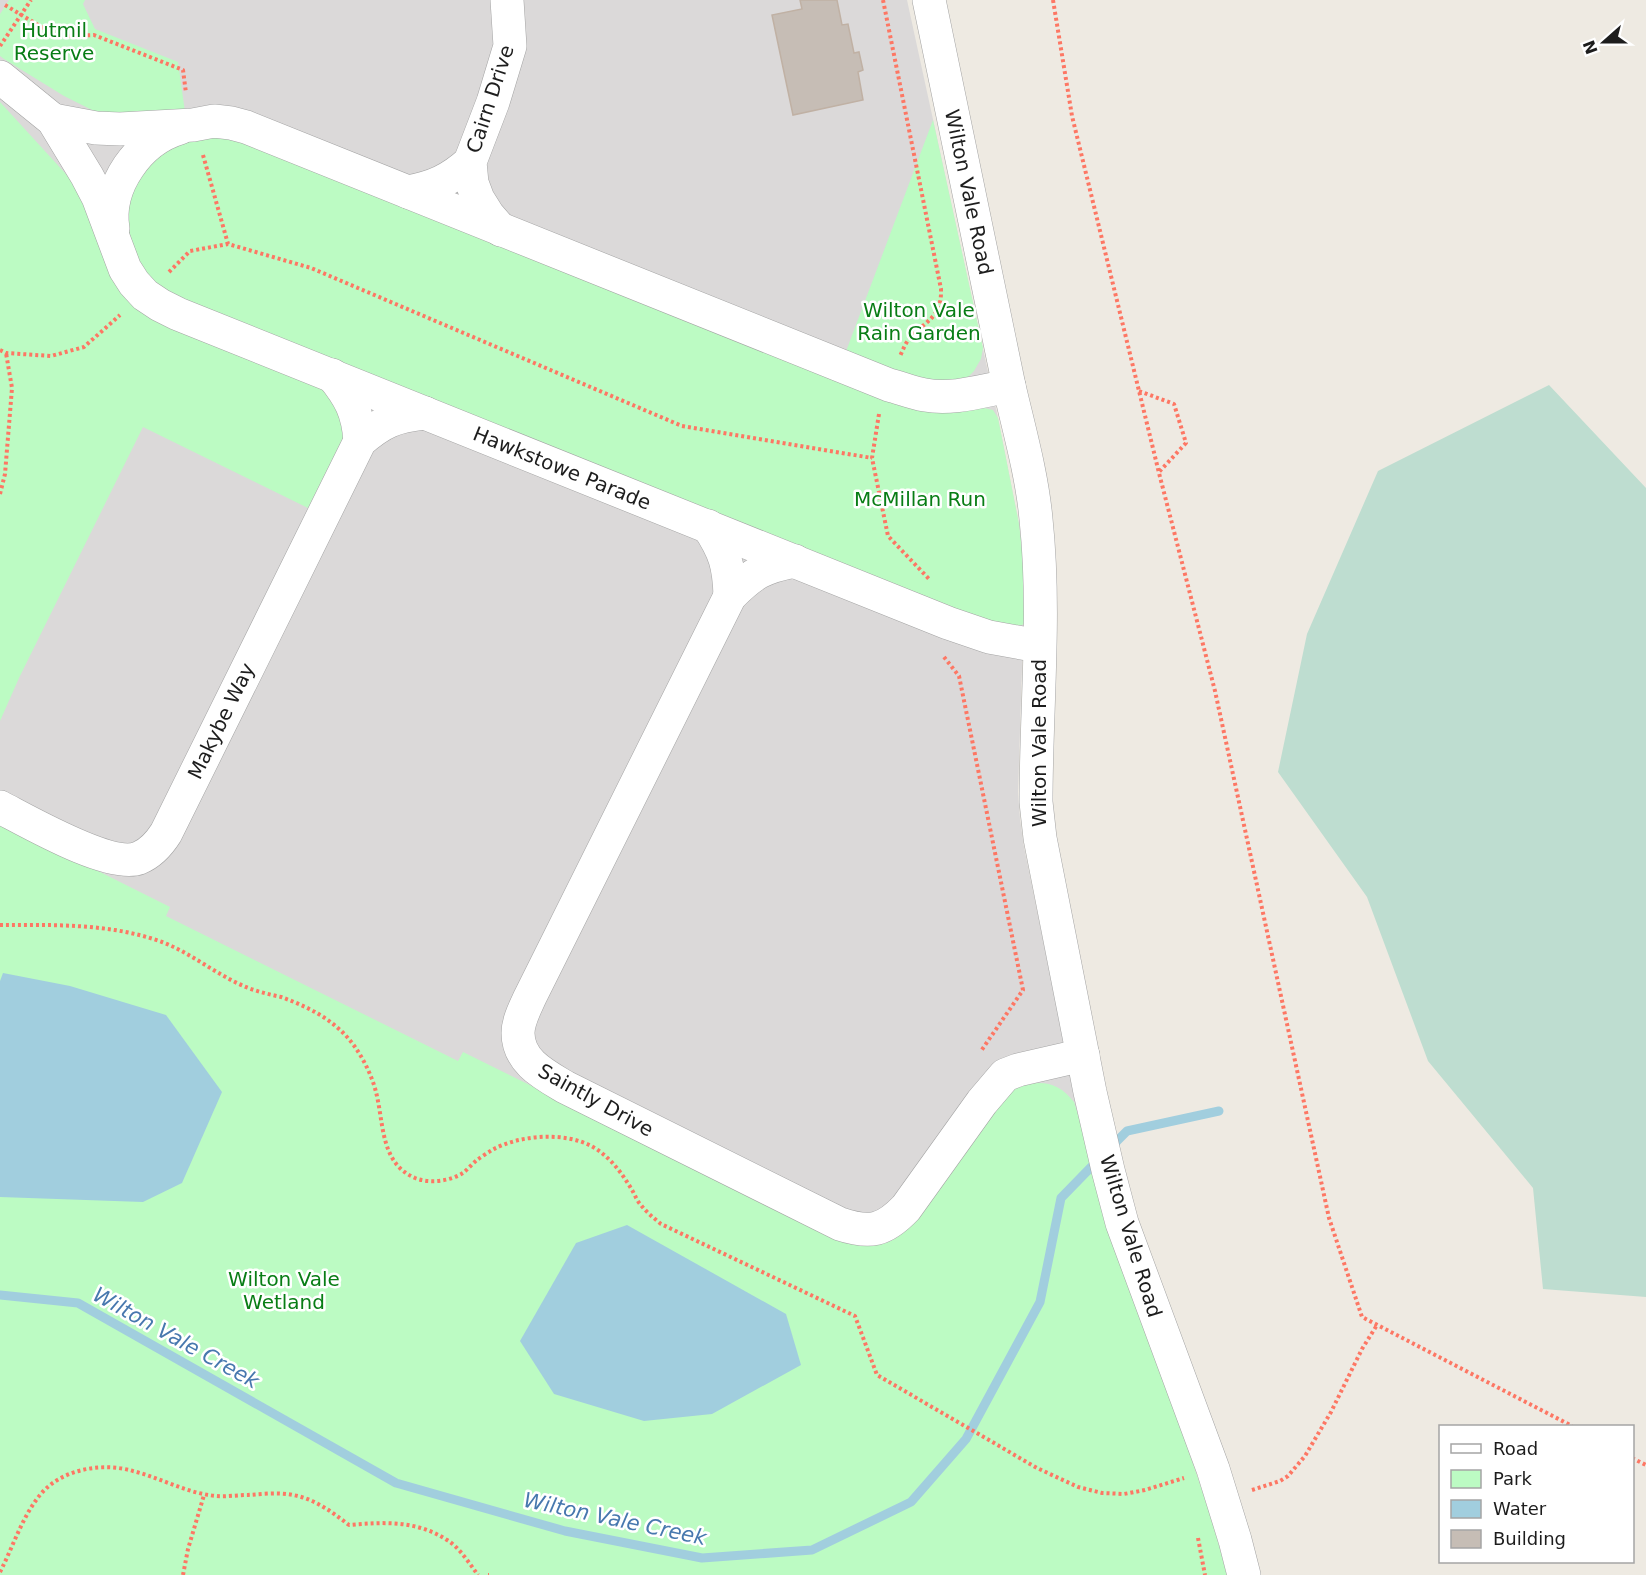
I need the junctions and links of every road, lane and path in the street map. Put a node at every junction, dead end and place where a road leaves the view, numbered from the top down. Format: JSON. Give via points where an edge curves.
{"nodes":[{"id":1,"x":31,"y":0,"type":"edge"},
{"id":2,"x":507,"y":0,"type":"edge"},
{"id":3,"x":883,"y":0,"type":"edge"},
{"id":4,"x":929,"y":0,"type":"edge"},
{"id":5,"x":1053,"y":0,"type":"edge"},
{"id":6,"x":5,"y":5,"type":"dead end"},
{"id":7,"x":21,"y":15,"type":"junction"},
{"id":8,"x":0,"y":46,"type":"edge"},
{"id":9,"x":183,"y":70,"type":"dead end"},
{"id":10,"x":0,"y":77,"type":"edge"},
{"id":11,"x":53,"y":120,"type":"junction"},
{"id":12,"x":193,"y":125,"type":"junction"},
{"id":13,"x":470,"y":162,"type":"junction"},
{"id":14,"x":408,"y":192,"type":"junction"},
{"id":15,"x":501,"y":230,"type":"junction"},
{"id":16,"x":228,"y":244,"type":"junction"},
{"id":17,"x":116,"y":246,"type":"junction"},
{"id":18,"x":145,"y":295,"type":"junction"},
{"id":19,"x":0,"y":350,"type":"edge"},
{"id":20,"x":6,"y":353,"type":"junction"},
{"id":21,"x":332,"y":375,"type":"junction"},
{"id":22,"x":889,"y":385,"type":"junction"},
{"id":23,"x":1009,"y":386,"type":"junction"},
{"id":24,"x":1139,"y":391,"type":"junction"},
{"id":25,"x":425,"y":413,"type":"junction"},
{"id":26,"x":360,"y":441,"type":"junction"},
{"id":27,"x":872,"y":458,"type":"junction"},
{"id":28,"x":1159,"y":473,"type":"junction"},
{"id":29,"x":0,"y":494,"type":"edge"},
{"id":30,"x":708,"y":526,"type":"junction"},
{"id":31,"x":795,"y":561,"type":"junction"},
{"id":32,"x":730,"y":596,"type":"junction"},
{"id":33,"x":948,"y":623,"type":"junction"},
{"id":34,"x":1039,"y":646,"type":"junction"},
{"id":35,"x":0,"y":807,"type":"edge"},
{"id":36,"x":0,"y":925,"type":"edge"},
{"id":37,"x":1083,"y":1055,"type":"junction"},
{"id":38,"x":977,"y":1057,"type":"dead end"},
{"id":39,"x":1377,"y":1325,"type":"junction"},
{"id":40,"x":1570,"y":1425,"type":"edge"},
{"id":41,"x":1184,"y":1479,"type":"dead end"},
{"id":42,"x":204,"y":1495,"type":"junction"},
{"id":43,"x":1223,"y":1499,"type":"junction"},
{"id":44,"x":0,"y":1572,"type":"edge"},
{"id":45,"x":183,"y":1575,"type":"edge"},
{"id":46,"x":478,"y":1575,"type":"edge"},
{"id":47,"x":1244,"y":1575,"type":"edge"}],
"edges":[{"from":1,"to":7,"type":"path"},
{"from":2,"to":13,"type":"street","name":"Cairn Drive","via":[[510,46]]},
{"from":3,"to":22,"type":"path","via":[[942,300],[935,316],[904,346]]},
{"from":4,"to":23,"type":"street","name":"Wilton Vale Road"},
{"from":5,"to":24,"type":"path","via":[[1072,116]]},
{"from":6,"to":7,"type":"path"},
{"from":7,"to":8,"type":"path"},
{"from":7,"to":9,"type":"path","via":[[48,31],[70,36],[94,34]]},
{"from":10,"to":11,"type":"street","name":"Hawkstowe Parade"},
{"from":11,"to":12,"type":"street","name":"Hawkstowe Parade","via":[[120,129]]},
{"from":11,"to":17,"type":"street","name":"Hawkstowe Parade","via":[[98,197]]},
{"from":12,"to":14,"type":"street","name":"Hawkstowe Parade","via":[[214,121],[246,127]]},
{"from":12,"to":16,"type":"path"},
{"from":12,"to":17,"type":"street","name":"Hawkstowe Parade","via":[[159,138],[129,165],[114,200]]},
{"from":13,"to":14,"type":"street","name":"Cairn Drive","via":[[441,183]]},
{"from":13,"to":15,"type":"street","name":"Cairn Drive","via":[[478,199]]},
{"from":14,"to":15,"type":"street","name":"Hawkstowe Parade"},
{"from":15,"to":22,"type":"street","name":"Hawkstowe Parade"},
{"from":16,"to":18,"type":"path","via":[[190,251]]},
{"from":16,"to":27,"type":"path","via":[[311,268],[682,426]]},
{"from":17,"to":18,"type":"street","name":"Hawkstowe Parade","via":[[125,268]]},
{"from":18,"to":20,"type":"path","via":[[84,347],[51,356]]},
{"from":18,"to":21,"type":"street","name":"Hawkstowe Parade","via":[[178,314]]},
{"from":19,"to":20,"type":"path"},
{"from":20,"to":29,"type":"path","via":[[12,388]]},
{"from":21,"to":25,"type":"street","name":"Hawkstowe Parade"},
{"from":21,"to":26,"type":"street","via":[[353,405]]},
{"from":22,"to":23,"type":"street","name":"Hawkstowe Parade","via":[[943,396]]},
{"from":22,"to":27,"type":"path"},
{"from":23,"to":34,"type":"street","name":"Wilton Vale Road","via":[[1036,518]]},
{"from":24,"to":28,"type":"path"},
{"from":24,"to":28,"type":"path","via":[[1174,404],[1186,443]]},
{"from":25,"to":26,"type":"street","name":"Makybe Way","via":[[389,420]]},
{"from":25,"to":30,"type":"street","name":"Hawkstowe Parade"},
{"from":26,"to":35,"type":"street","name":"Makybe Way","via":[[159,845],[138,859],[112,859]]},
{"from":27,"to":33,"type":"path","via":[[888,536],[949,600]]},
{"from":28,"to":39,"type":"path","via":[[1215,691],[1329,1218],[1362,1317]]},
{"from":30,"to":31,"type":"street","name":"Hawkstowe Parade"},
{"from":30,"to":32,"type":"street","via":[[726,558]]},
{"from":31,"to":32,"type":"street","name":"Saintly Drive","via":[[759,571]]},
{"from":31,"to":33,"type":"street","name":"Hawkstowe Parade"},
{"from":32,"to":37,"type":"street","name":"Saintly Drive","via":[[530,997],[518,1032],[527,1060],[564,1087],[829,1219],[868,1229],[894,1221],[906,1208],[1005,1075]]},
{"from":33,"to":34,"type":"street","name":"Hawkstowe Parade","via":[[989,637]]},
{"from":33,"to":38,"type":"path","via":[[943,655],[959,676],[1023,990]]},
{"from":34,"to":37,"type":"street","name":"Wilton Vale Road","via":[[1037,820]]},
{"from":36,"to":41,"type":"path","via":[[84,926],[125,932],[162,942],[234,982],[304,1006],[325,1017],[354,1045],[376,1091],[390,1155],[399,1168],[416,1178],[448,1179],[494,1149],[521,1140],[549,1136],[591,1146],[618,1169],[640,1204],[661,1224],[855,1316],[877,1375],[1037,1468],[1102,1493],[1124,1494]]},
{"from":37,"to":43,"type":"street","name":"Wilton Vale Road","via":[[1122,1223]]},
{"from":39,"to":40,"type":"path"},
{"from":39,"to":43,"type":"path","via":[[1331,1412],[1288,1476]]},
{"from":42,"to":44,"type":"path","via":[[132,1470],[91,1468],[71,1473],[41,1494]]},
{"from":42,"to":45,"type":"path"},
{"from":42,"to":46,"type":"path","via":[[292,1494],[328,1509],[349,1525],[387,1522],[426,1530],[447,1540]]},
{"from":43,"to":47,"type":"street","name":"Wilton Vale Road"}]}
